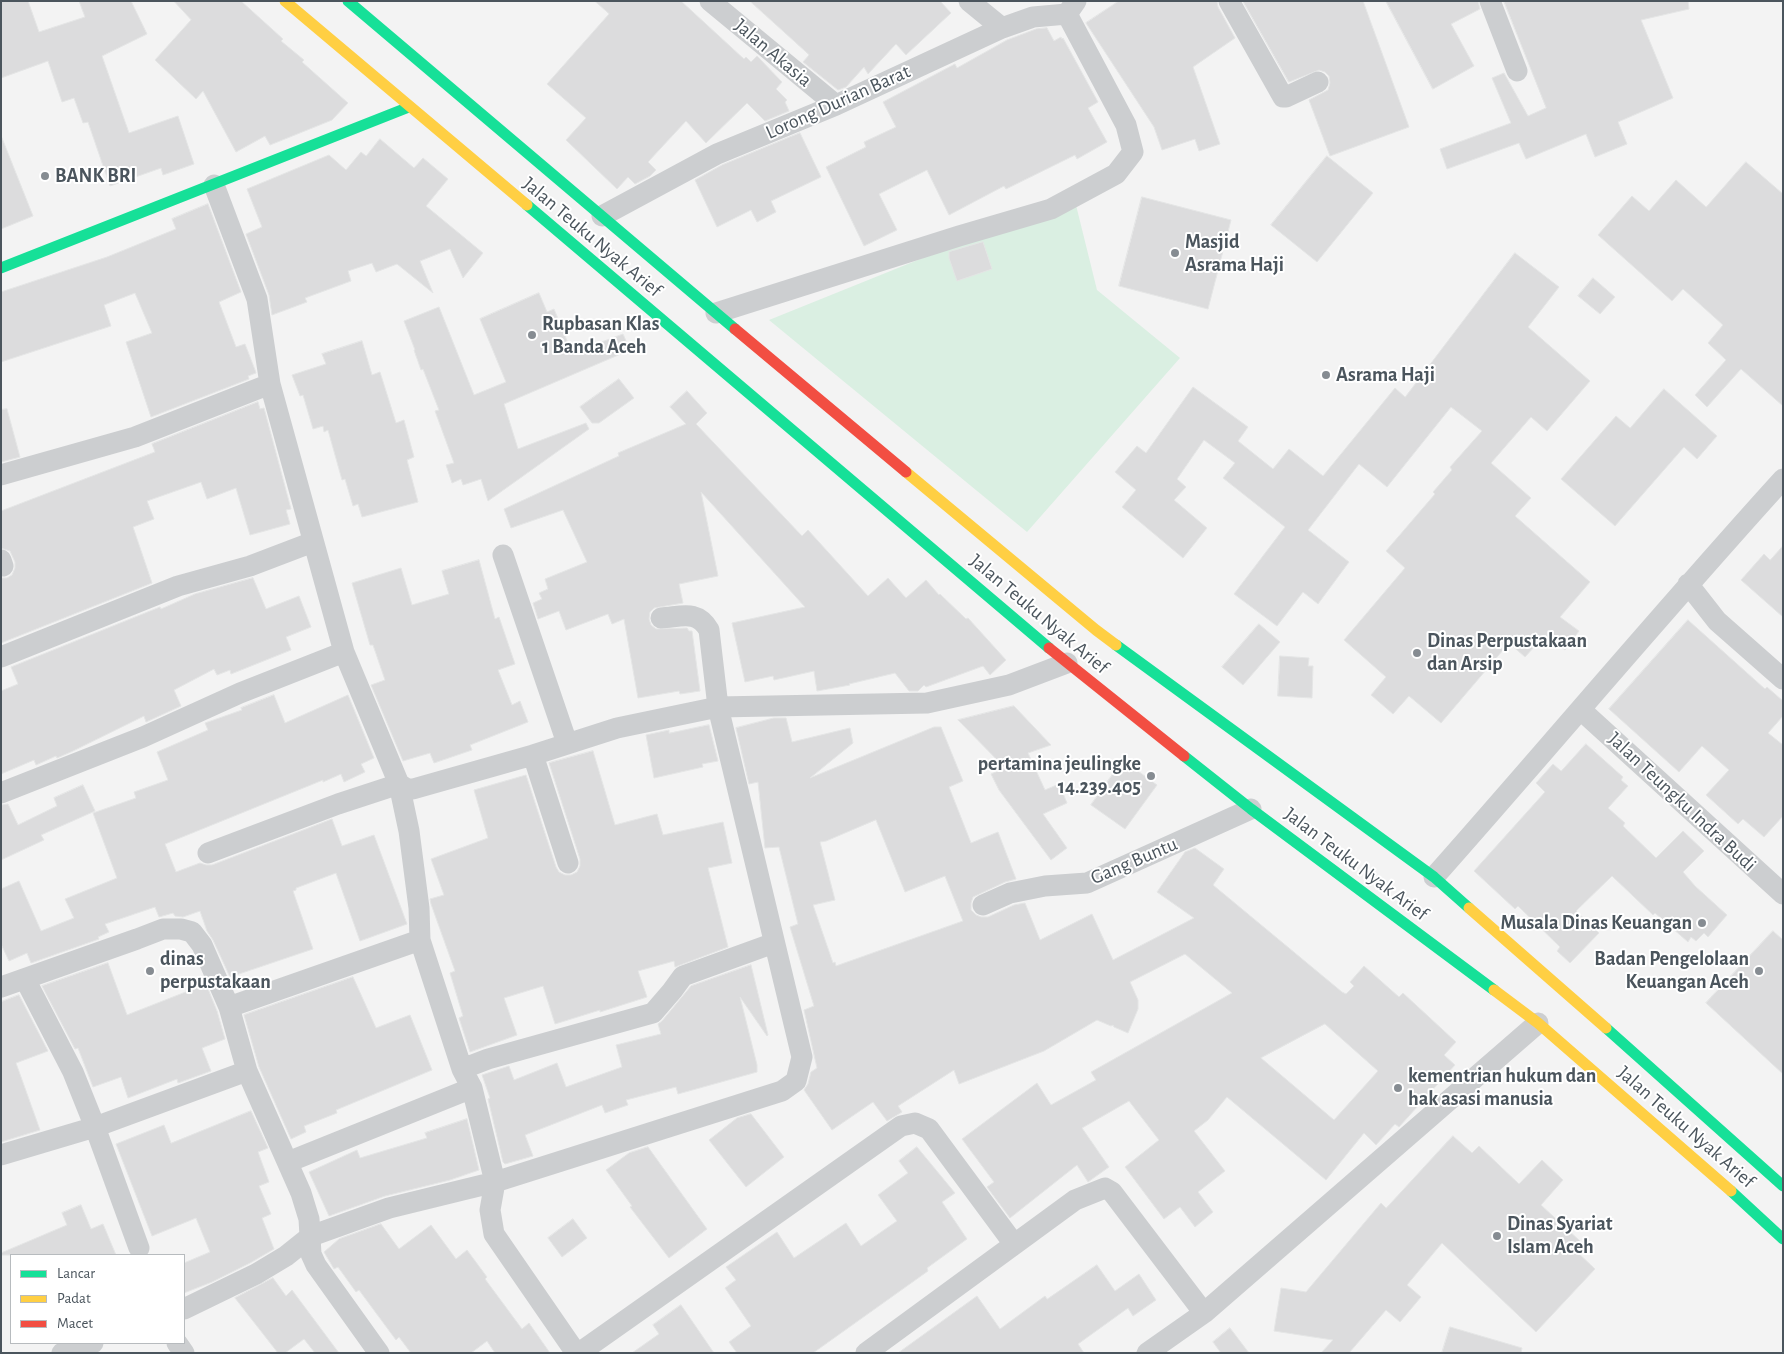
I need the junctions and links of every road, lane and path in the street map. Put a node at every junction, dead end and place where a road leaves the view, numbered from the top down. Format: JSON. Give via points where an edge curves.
{"nodes":[{"id":1,"x":285,"y":1,"type":"edge"},
{"id":2,"x":348,"y":1,"type":"edge"},
{"id":3,"x":710,"y":1,"type":"edge"},
{"id":4,"x":969,"y":1,"type":"edge"},
{"id":5,"x":1229,"y":1,"type":"edge"},
{"id":6,"x":1490,"y":1,"type":"edge"},
{"id":7,"x":1072,"y":7,"type":"edge"},
{"id":8,"x":1002,"y":28,"type":"junction"},
{"id":9,"x":1517,"y":71,"type":"dead end"},
{"id":10,"x":1318,"y":82,"type":"dead end"},
{"id":11,"x":836,"y":105,"type":"junction"},
{"id":12,"x":409,"y":107,"type":"junction"},
{"id":13,"x":214,"y":185,"type":"junction"},
{"id":14,"x":602,"y":216,"type":"junction"},
{"id":15,"x":1,"y":268,"type":"edge"},
{"id":16,"x":716,"y":314,"type":"junction"},
{"id":17,"x":270,"y":384,"type":"junction"},
{"id":18,"x":1,"y":476,"type":"edge"},
{"id":19,"x":1783,"y":479,"type":"edge"},
{"id":20,"x":313,"y":542,"type":"junction"},
{"id":21,"x":503,"y":555,"type":"dead end"},
{"id":22,"x":1688,"y":584,"type":"junction"},
{"id":23,"x":661,"y":618,"type":"dead end"},
{"id":24,"x":344,"y":652,"type":"junction"},
{"id":25,"x":1,"y":658,"type":"edge"},
{"id":26,"x":1067,"y":663,"type":"junction"},
{"id":27,"x":1783,"y":679,"type":"edge"},
{"id":28,"x":718,"y":707,"type":"junction"},
{"id":29,"x":1581,"y":710,"type":"junction"},
{"id":30,"x":567,"y":743,"type":"junction"},
{"id":31,"x":533,"y":755,"type":"junction"},
{"id":32,"x":399,"y":784,"type":"junction"},
{"id":33,"x":1,"y":793,"type":"edge"},
{"id":34,"x":1251,"y":809,"type":"junction"},
{"id":35,"x":208,"y":853,"type":"dead end"},
{"id":36,"x":568,"y":863,"type":"dead end"},
{"id":37,"x":1434,"y":877,"type":"junction"},
{"id":38,"x":1783,"y":894,"type":"edge"},
{"id":39,"x":983,"y":905,"type":"dead end"},
{"id":40,"x":420,"y":940,"type":"junction"},
{"id":41,"x":774,"y":943,"type":"junction"},
{"id":42,"x":25,"y":979,"type":"junction"},
{"id":43,"x":1,"y":987,"type":"edge"},
{"id":44,"x":229,"y":1006,"type":"junction"},
{"id":45,"x":1538,"y":1023,"type":"junction"},
{"id":46,"x":462,"y":1069,"type":"junction"},
{"id":47,"x":247,"y":1072,"type":"junction"},
{"id":48,"x":472,"y":1088,"type":"junction"},
{"id":49,"x":95,"y":1127,"type":"junction"},
{"id":50,"x":1,"y":1156,"type":"edge"},
{"id":51,"x":288,"y":1162,"type":"junction"},
{"id":52,"x":495,"y":1182,"type":"junction"},
{"id":53,"x":1783,"y":1186,"type":"edge"},
{"id":54,"x":311,"y":1236,"type":"junction"},
{"id":55,"x":1783,"y":1239,"type":"edge"},
{"id":56,"x":1014,"y":1244,"type":"junction"},
{"id":57,"x":139,"y":1248,"type":"dead end"},
{"id":58,"x":185,"y":1309,"type":"edge"},
{"id":59,"x":1204,"y":1313,"type":"junction"},
{"id":60,"x":90,"y":1344,"type":"edge"},
{"id":61,"x":870,"y":1352,"type":"edge"},
{"id":62,"x":62,"y":1353,"type":"edge"},
{"id":63,"x":379,"y":1353,"type":"edge"},
{"id":64,"x":577,"y":1353,"type":"edge"},
{"id":65,"x":1147,"y":1353,"type":"edge"}],
"edges":[{"from":1,"to":12,"type":"main road","name":"Jalan Teuku Nyak Arief"},
{"from":2,"to":14,"type":"main road","name":"Jalan Teuku Nyak Arief"},
{"from":3,"to":11,"type":"street","name":"Jalan Akasia"},
{"from":4,"to":8,"type":"street"},
{"from":5,"to":10,"type":"street","via":[[1283,97]]},
{"from":6,"to":9,"type":"street"},
{"from":7,"to":8,"type":"street","name":"Lorong Durian Barat"},
{"from":7,"to":16,"type":"street","via":[[1126,125],[1133,152],[1116,174],[1051,209]]},
{"from":8,"to":11,"type":"street","name":"Lorong Durian Barat"},
{"from":11,"to":14,"type":"street","name":"Lorong Durian Barat","via":[[717,154]]},
{"from":12,"to":13,"type":"main road"},
{"from":12,"to":26,"type":"main road","name":"Jalan Teuku Nyak Arief"},
{"from":13,"to":15,"type":"main road"},
{"from":13,"to":17,"type":"street","via":[[257,299]]},
{"from":14,"to":16,"type":"main road","name":"Jalan Teuku Nyak Arief"},
{"from":16,"to":37,"type":"main road","name":"Jalan Teuku Nyak Arief","via":[[1096,630]]},
{"from":17,"to":18,"type":"street","via":[[135,437]]},
{"from":17,"to":20,"type":"street"},
{"from":19,"to":22,"type":"street"},
{"from":20,"to":24,"type":"street"},
{"from":20,"to":25,"type":"street","via":[[250,566],[178,586]]},
{"from":21,"to":30,"type":"street"},
{"from":22,"to":27,"type":"street","via":[[1716,621]]},
{"from":22,"to":29,"type":"street"},
{"from":23,"to":28,"type":"street","via":[[695,615],[704,622],[709,630]]},
{"from":24,"to":32,"type":"street"},
{"from":24,"to":33,"type":"street","via":[[240,693],[144,737]]},
{"from":26,"to":28,"type":"street","via":[[1009,685],[927,703]]},
{"from":26,"to":34,"type":"main road","name":"Jalan Teuku Nyak Arief"},
{"from":28,"to":30,"type":"street","via":[[617,728]]},
{"from":28,"to":41,"type":"street"},
{"from":29,"to":37,"type":"street"},
{"from":29,"to":38,"type":"street","name":"Jalan Teungku Indra Budi"},
{"from":30,"to":31,"type":"street"},
{"from":31,"to":32,"type":"street","via":[[413,790]]},
{"from":31,"to":36,"type":"street"},
{"from":32,"to":35,"type":"street"},
{"from":32,"to":40,"type":"street","via":[[409,831]]},
{"from":34,"to":39,"type":"street","name":"Gang Buntu","via":[[1088,883],[1045,886],[1010,894]]},
{"from":34,"to":45,"type":"main road","name":"Jalan Teuku Nyak Arief"},
{"from":37,"to":53,"type":"main road","name":"Jalan Teuku Nyak Arief"},
{"from":40,"to":44,"type":"street"},
{"from":40,"to":46,"type":"street"},
{"from":41,"to":46,"type":"street","via":[[682,976],[653,1013]]},
{"from":41,"to":52,"type":"street","via":[[802,1057],[796,1081],[782,1091]]},
{"from":42,"to":43,"type":"street"},
{"from":42,"to":44,"type":"street","via":[[163,929],[181,929],[192,932],[202,945]]},
{"from":42,"to":49,"type":"street","via":[[73,1072]]},
{"from":44,"to":47,"type":"street"},
{"from":45,"to":55,"type":"main road","name":"Jalan Teuku Nyak Arief"},
{"from":45,"to":59,"type":"street"},
{"from":46,"to":48,"type":"street"},
{"from":47,"to":49,"type":"street"},
{"from":47,"to":51,"type":"street"},
{"from":48,"to":51,"type":"street"},
{"from":48,"to":52,"type":"street"},
{"from":49,"to":50,"type":"street"},
{"from":49,"to":57,"type":"street"},
{"from":51,"to":54,"type":"street","via":[[309,1219]]},
{"from":52,"to":54,"type":"street","via":[[389,1208]]},
{"from":52,"to":64,"type":"street","via":[[490,1210],[494,1234]]},
{"from":54,"to":58,"type":"street","via":[[256,1274]]},
{"from":54,"to":63,"type":"street","via":[[316,1265]]},
{"from":56,"to":59,"type":"street","via":[[1075,1200],[1105,1188],[1112,1192]]},
{"from":56,"to":61,"type":"street"},
{"from":56,"to":64,"type":"street","via":[[930,1129],[915,1123],[900,1126]]},
{"from":59,"to":65,"type":"street"},
{"from":60,"to":62,"type":"street"}]}
